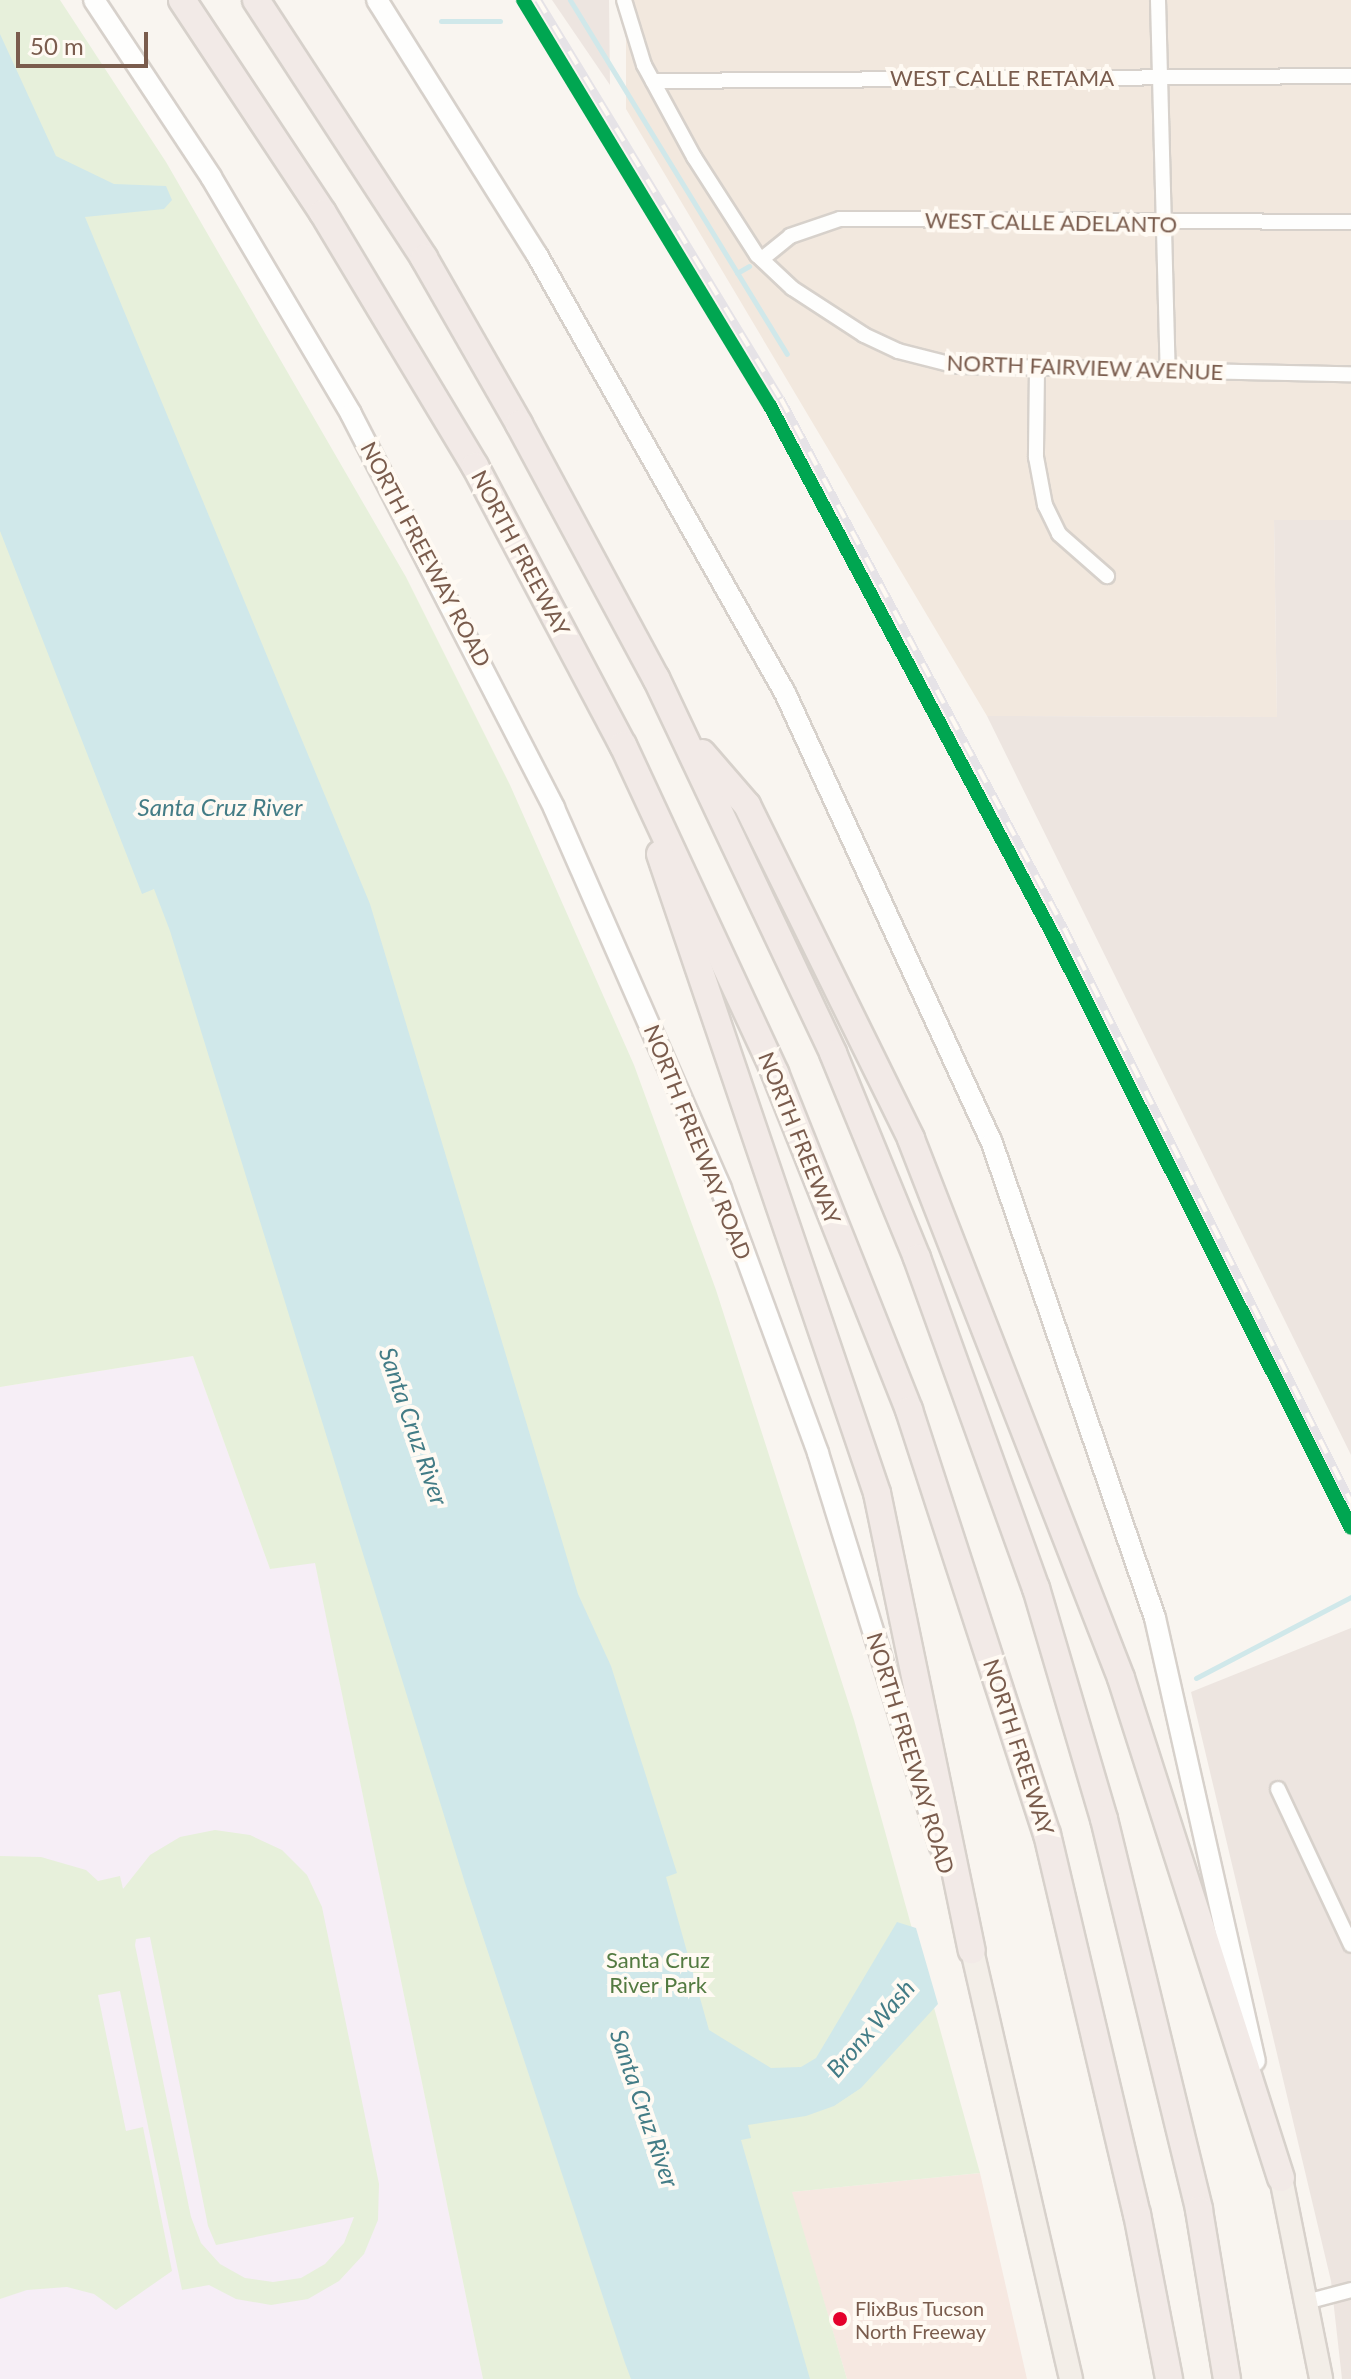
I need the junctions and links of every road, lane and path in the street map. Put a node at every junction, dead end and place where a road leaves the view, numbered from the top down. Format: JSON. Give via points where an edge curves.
{"nodes":[{"id":1,"x":94,"y":0,"type":"edge"},
{"id":2,"x":182,"y":0,"type":"edge"},
{"id":3,"x":256,"y":0,"type":"edge"},
{"id":4,"x":377,"y":0,"type":"edge"},
{"id":5,"x":624,"y":0,"type":"edge"},
{"id":6,"x":1158,"y":0,"type":"edge"},
{"id":7,"x":1351,"y":76,"type":"edge"},
{"id":8,"x":1160,"y":77,"type":"junction"},
{"id":9,"x":653,"y":81,"type":"junction"},
{"id":10,"x":1351,"y":222,"type":"edge"},
{"id":11,"x":1163,"y":223,"type":"junction"},
{"id":12,"x":762,"y":259,"type":"junction"},
{"id":13,"x":1037,"y":369,"type":"junction"},
{"id":14,"x":1168,"y":371,"type":"junction"},
{"id":15,"x":1351,"y":374,"type":"edge"},
{"id":16,"x":1107,"y":576,"type":"dead end"},
{"id":17,"x":682,"y":731,"type":"junction"},
{"id":18,"x":623,"y":745,"type":"junction"},
{"id":19,"x":1278,"y":1789,"type":"dead end"},
{"id":20,"x":1351,"y":1945,"type":"edge"},
{"id":21,"x":972,"y":1950,"type":"junction"},
{"id":22,"x":1281,"y":2178,"type":"junction"},
{"id":23,"x":1351,"y":2290,"type":"edge"},
{"id":24,"x":1306,"y":2302,"type":"junction"},
{"id":25,"x":1071,"y":2379,"type":"edge"},
{"id":26,"x":1169,"y":2379,"type":"edge"},
{"id":27,"x":1227,"y":2379,"type":"edge"},
{"id":28,"x":1321,"y":2379,"type":"edge"}],
"edges":[{"from":1,"to":21,"type":"main road","name":"NORTH FREEWAY ROAD","via":[[211,177],[351,414],[491,677],[614,941],[721,1189],[818,1453]]},
{"from":2,"to":18,"type":"highway","name":"NORTH FREEWAY","via":[[421,373]]},
{"from":3,"to":17,"type":"highway","via":[[376,181],[484,359]]},
{"from":4,"to":22,"type":"main road","via":[[537,255],[785,693],[992,1143],[1155,1618]]},
{"from":5,"to":9,"type":"street","name":"NORTH FAIRVIEW AVENUE"},
{"from":6,"to":8,"type":"street"},
{"from":7,"to":8,"type":"street","name":"WEST CALLE RETAMA"},
{"from":8,"to":9,"type":"street","name":"WEST CALLE RETAMA"},
{"from":8,"to":11,"type":"street"},
{"from":9,"to":12,"type":"street","name":"NORTH FAIRVIEW AVENUE","via":[[694,157]]},
{"from":10,"to":11,"type":"street","name":"WEST CALLE ADELANTO"},
{"from":11,"to":12,"type":"street","name":"WEST CALLE ADELANTO","via":[[840,219],[790,236]]},
{"from":11,"to":14,"type":"street"},
{"from":12,"to":13,"type":"street","name":"NORTH FAIRVIEW AVENUE","via":[[792,288],[898,351],[957,366]]},
{"from":13,"to":14,"type":"street","name":"NORTH FAIRVIEW AVENUE"},
{"from":13,"to":16,"type":"street","via":[[1036,457],[1045,505],[1059,534]]},
{"from":14,"to":15,"type":"street","name":"NORTH FAIRVIEW AVENUE"},
{"from":17,"to":22,"type":"highway","via":[[747,805],[911,1139],[1121,1678]]},
{"from":17,"to":27,"type":"highway","via":[[833,1053],[917,1258],[1036,1588],[1104,1819],[1188,2165]]},
{"from":18,"to":21,"type":"highway","via":[[877,1493]]},
{"from":18,"to":26,"type":"highway","name":"NORTH FREEWAY","via":[[775,1073],[909,1410],[1047,1834],[1137,2214]]},
{"from":19,"to":20,"type":"street"},
{"from":21,"to":25,"type":"main road","name":"NORTH FREEWAY ROAD"},
{"from":22,"to":24,"type":"main road"},
{"from":23,"to":24,"type":"street"},
{"from":24,"to":28,"type":"main road"}]}
